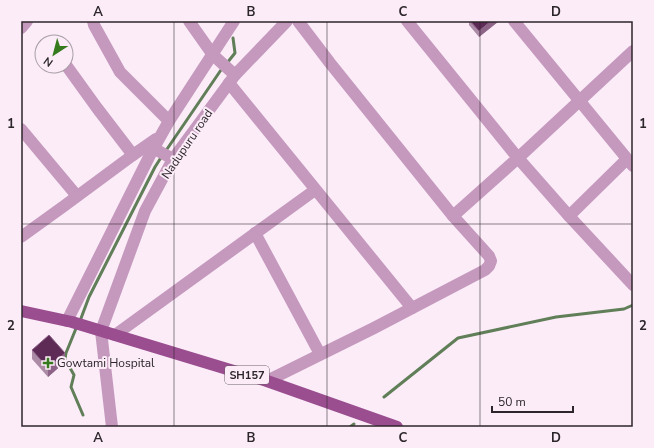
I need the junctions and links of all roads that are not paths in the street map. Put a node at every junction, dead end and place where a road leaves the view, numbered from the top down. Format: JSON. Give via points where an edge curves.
{"nodes":[{"id":1,"x":27,"y":21,"type":"edge"},
{"id":2,"x":93,"y":21,"type":"edge"},
{"id":3,"x":189,"y":21,"type":"edge"},
{"id":4,"x":234,"y":21,"type":"edge"},
{"id":5,"x":287,"y":21,"type":"edge"},
{"id":6,"x":298,"y":21,"type":"edge"},
{"id":7,"x":407,"y":21,"type":"edge"},
{"id":8,"x":514,"y":21,"type":"edge"},
{"id":9,"x":21,"y":28,"type":"edge"},
{"id":10,"x":633,"y":51,"type":"edge"},
{"id":11,"x":213,"y":54,"type":"junction"},
{"id":12,"x":73,"y":74,"type":"edge"},
{"id":13,"x":232,"y":79,"type":"junction"},
{"id":14,"x":580,"y":101,"type":"junction"},
{"id":15,"x":169,"y":121,"type":"junction"},
{"id":16,"x":21,"y":129,"type":"edge"},
{"id":17,"x":156,"y":143,"type":"junction"},
{"id":18,"x":133,"y":155,"type":"junction"},
{"id":19,"x":518,"y":158,"type":"junction"},
{"id":20,"x":173,"y":159,"type":"junction"},
{"id":21,"x":630,"y":163,"type":"edge"},
{"id":22,"x":315,"y":190,"type":"junction"},
{"id":23,"x":76,"y":196,"type":"junction"},
{"id":24,"x":454,"y":216,"type":"junction"},
{"id":25,"x":568,"y":216,"type":"junction"},
{"id":26,"x":256,"y":233,"type":"junction"},
{"id":27,"x":21,"y":236,"type":"edge"},
{"id":28,"x":633,"y":285,"type":"edge"},
{"id":29,"x":412,"y":308,"type":"junction"},
{"id":30,"x":21,"y":311,"type":"edge"},
{"id":31,"x":70,"y":321,"type":"junction"},
{"id":32,"x":99,"y":330,"type":"junction"},
{"id":33,"x":116,"y":335,"type":"junction"},
{"id":34,"x":320,"y":354,"type":"junction"},
{"id":35,"x":267,"y":381,"type":"junction"},
{"id":36,"x":112,"y":427,"type":"edge"},
{"id":37,"x":397,"y":427,"type":"edge"}],
"edges":[{"from":1,"to":9,"type":"street"},
{"from":2,"to":15,"type":"street","via":[[120,72]]},
{"from":3,"to":11,"type":"street"},
{"from":4,"to":11,"type":"street"},
{"from":5,"to":13,"type":"street","name":"Nadupuru road"},
{"from":6,"to":24,"type":"street"},
{"from":7,"to":19,"type":"street"},
{"from":8,"to":14,"type":"street"},
{"from":10,"to":14,"type":"street"},
{"from":11,"to":13,"type":"street"},
{"from":11,"to":15,"type":"street"},
{"from":12,"to":18,"type":"street"},
{"from":13,"to":20,"type":"street","name":"Nadupuru road"},
{"from":13,"to":22,"type":"street"},
{"from":14,"to":19,"type":"street"},
{"from":14,"to":21,"type":"street"},
{"from":15,"to":17,"type":"street"},
{"from":16,"to":23,"type":"street"},
{"from":17,"to":18,"type":"street"},
{"from":17,"to":20,"type":"street"},
{"from":17,"to":31,"type":"street"},
{"from":18,"to":23,"type":"street"},
{"from":19,"to":24,"type":"street"},
{"from":19,"to":25,"type":"street"},
{"from":20,"to":32,"type":"street","name":"Nadupuru road","via":[[145,211]]},
{"from":21,"to":25,"type":"street"},
{"from":22,"to":26,"type":"street"},
{"from":22,"to":29,"type":"street"},
{"from":23,"to":27,"type":"street"},
{"from":24,"to":29,"type":"street","via":[[489,256],[489,266]]},
{"from":25,"to":28,"type":"street"},
{"from":26,"to":33,"type":"street"},
{"from":26,"to":34,"type":"street"},
{"from":29,"to":34,"type":"street"},
{"from":30,"to":31,"type":"main road","number":"SH157"},
{"from":31,"to":32,"type":"main road","number":"SH157"},
{"from":32,"to":33,"type":"main road","number":"SH157"},
{"from":32,"to":36,"type":"street"},
{"from":33,"to":35,"type":"main road","number":"SH157"},
{"from":34,"to":35,"type":"street"},
{"from":35,"to":37,"type":"main road","number":"SH157"}]}
